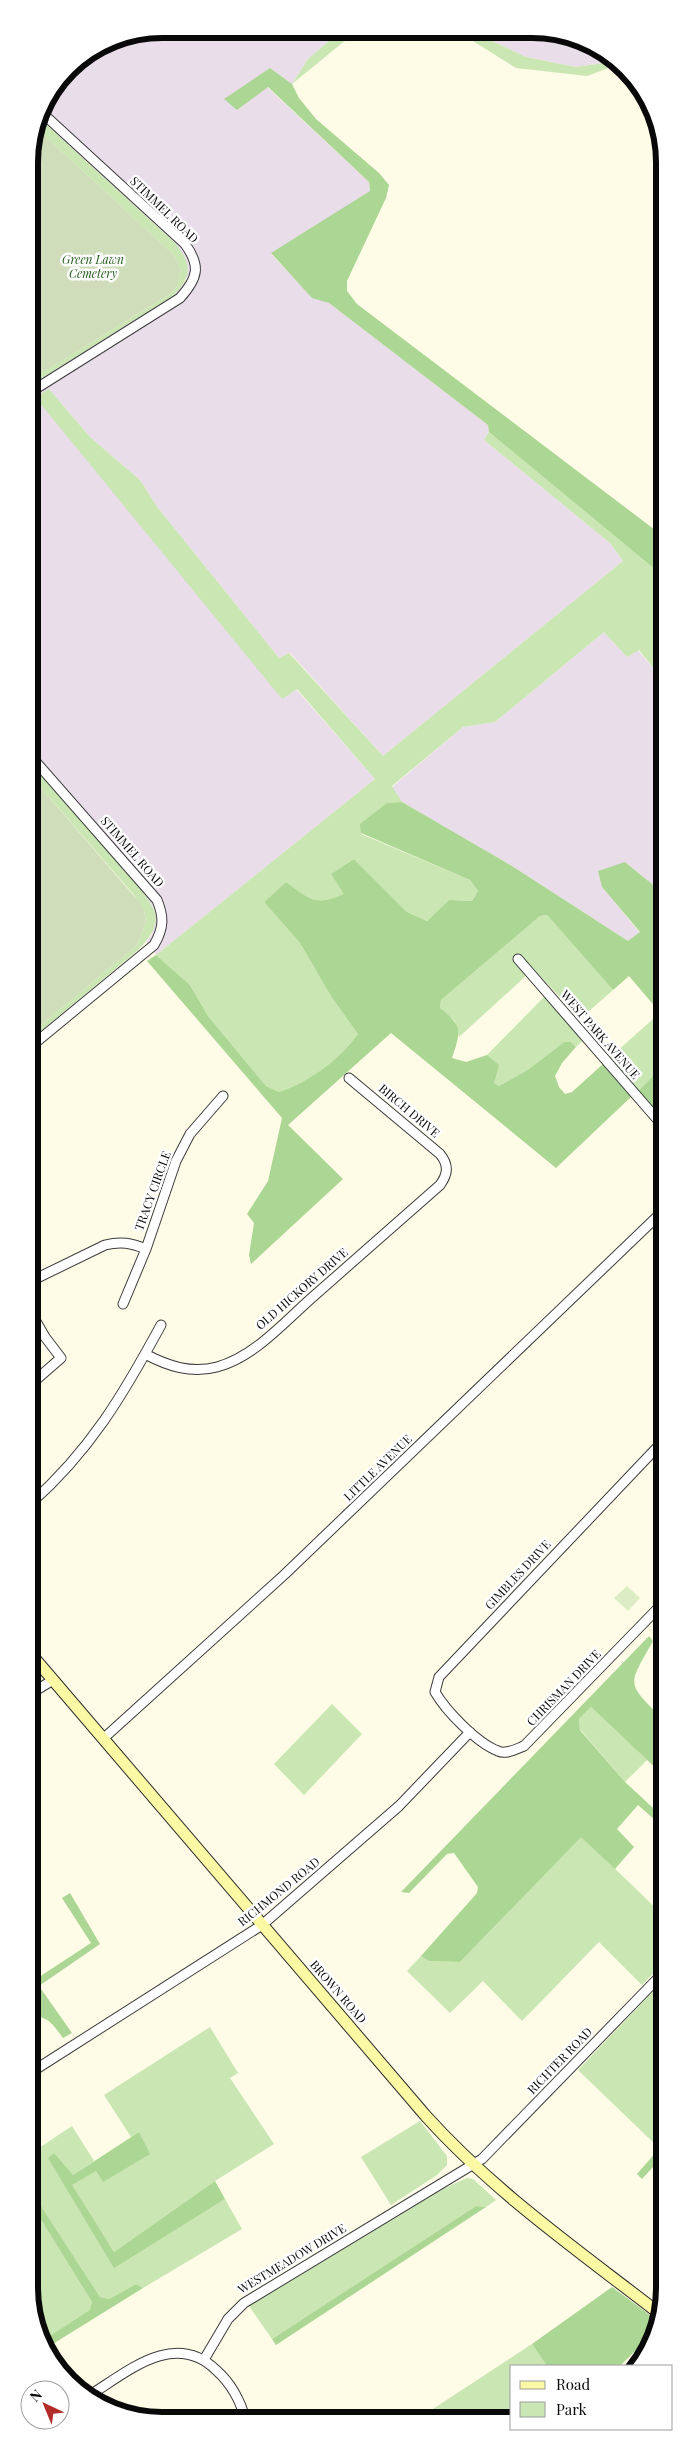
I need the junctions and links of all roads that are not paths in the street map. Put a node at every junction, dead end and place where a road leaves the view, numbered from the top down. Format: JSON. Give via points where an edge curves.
{"nodes":[{"id":1,"x":46,"y":117,"type":"edge"},
{"id":2,"x":38,"y":387,"type":"edge"},
{"id":3,"x":38,"y":764,"type":"edge"},
{"id":4,"x":518,"y":959,"type":"dead end"},
{"id":5,"x":38,"y":1041,"type":"edge"},
{"id":6,"x":349,"y":1078,"type":"dead end"},
{"id":7,"x":224,"y":1096,"type":"dead end"},
{"id":8,"x":656,"y":1116,"type":"edge"},
{"id":9,"x":447,"y":1168,"type":"joint"},
{"id":10,"x":656,"y":1218,"type":"edge"},
{"id":11,"x":146,"y":1249,"type":"junction"},
{"id":12,"x":38,"y":1278,"type":"edge"},
{"id":13,"x":123,"y":1304,"type":"dead end"},
{"id":14,"x":38,"y":1325,"type":"edge"},
{"id":15,"x":161,"y":1325,"type":"dead end"},
{"id":16,"x":145,"y":1354,"type":"junction"},
{"id":17,"x":38,"y":1378,"type":"edge"},
{"id":18,"x":655,"y":1449,"type":"edge"},
{"id":19,"x":38,"y":1497,"type":"edge"},
{"id":20,"x":655,"y":1611,"type":"edge"},
{"id":21,"x":38,"y":1662,"type":"edge"},
{"id":22,"x":53,"y":1680,"type":"junction"},
{"id":23,"x":38,"y":1689,"type":"edge"},
{"id":24,"x":470,"y":1732,"type":"junction"},
{"id":25,"x":104,"y":1738,"type":"junction"},
{"id":26,"x":262,"y":1925,"type":"junction"},
{"id":27,"x":655,"y":1981,"type":"edge"},
{"id":28,"x":38,"y":2068,"type":"edge"},
{"id":29,"x":472,"y":2165,"type":"junction"},
{"id":30,"x":653,"y":2309,"type":"edge"},
{"id":31,"x":205,"y":2358,"type":"junction"},
{"id":32,"x":94,"y":2393,"type":"edge"},
{"id":33,"x":242,"y":2412,"type":"edge"}],
"edges":[{"from":1,"to":2,"type":"street","name":"STIMMEL ROAD","via":[[185,244],[194,256],[196,272],[191,286],[180,298]]},
{"from":3,"to":5,"type":"street","name":"STIMMEL ROAD","via":[[157,900],[163,914],[162,931],[154,945]]},
{"from":4,"to":8,"type":"street","name":"WEST PARK AVENUE"},
{"from":6,"to":9,"type":"street","name":"BIRCH DRIVE","via":[[440,1154]]},
{"from":7,"to":11,"type":"street","name":"TRACY CIRCLE","via":[[190,1134],[176,1161]]},
{"from":9,"to":16,"type":"street","name":"OLD HICKORY DRIVE","via":[[446,1178],[440,1185],[236,1360],[195,1370],[172,1366]]},
{"from":10,"to":25,"type":"street","name":"LITTLE AVENUE","via":[[284,1575]]},
{"from":11,"to":12,"type":"street","name":"TRACY CIRCLE","via":[[131,1243],[105,1245]]},
{"from":11,"to":13,"type":"street","name":"TRACY CIRCLE"},
{"from":14,"to":17,"type":"street","via":[[61,1358]]},
{"from":15,"to":16,"type":"street"},
{"from":16,"to":19,"type":"street","via":[[112,1412],[84,1448]]},
{"from":18,"to":24,"type":"street","name":"GIMBLES DRIVE","via":[[439,1677],[435,1692],[444,1708]]},
{"from":20,"to":24,"type":"street","name":"CHRISMAN DRIVE","via":[[524,1746],[507,1753],[498,1752]]},
{"from":21,"to":22,"type":"main road","name":"BROWN ROAD"},
{"from":22,"to":23,"type":"street"},
{"from":22,"to":25,"type":"main road","name":"BROWN ROAD"},
{"from":24,"to":26,"type":"street","name":"RICHMOND ROAD","via":[[399,1806]]},
{"from":25,"to":26,"type":"main road","name":"BROWN ROAD"},
{"from":26,"to":28,"type":"street","name":"RICHMOND ROAD"},
{"from":26,"to":29,"type":"main road","name":"BROWN ROAD"},
{"from":27,"to":29,"type":"street","name":"RICHTER ROAD","via":[[482,2159]]},
{"from":29,"to":30,"type":"main road","name":"BROWN ROAD"},
{"from":29,"to":31,"type":"street","name":"WESTMEADOW DRIVE","via":[[244,2303],[228,2319]]},
{"from":31,"to":32,"type":"street","via":[[187,2352],[170,2352],[150,2359]]},
{"from":31,"to":33,"type":"street","via":[[224,2377]]}]}
